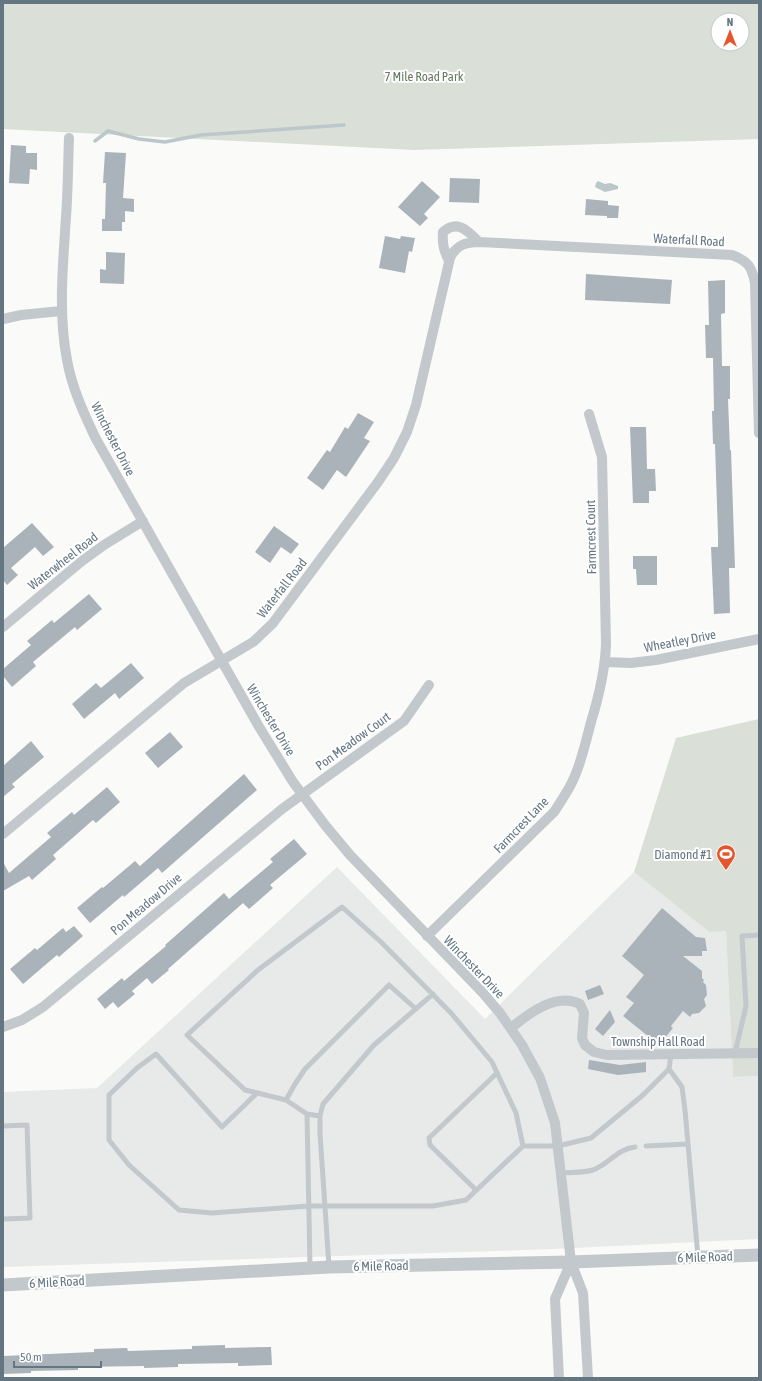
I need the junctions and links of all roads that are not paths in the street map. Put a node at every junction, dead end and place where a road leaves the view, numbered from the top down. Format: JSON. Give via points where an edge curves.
{"nodes":[{"id":1,"x":69,"y":138,"type":"dead end"},
{"id":2,"x":479,"y":242,"type":"junction"},
{"id":3,"x":449,"y":261,"type":"junction"},
{"id":4,"x":61,"y":311,"type":"junction"},
{"id":5,"x":3,"y":319,"type":"edge"},
{"id":6,"x":589,"y":414,"type":"dead end"},
{"id":7,"x":759,"y":433,"type":"edge"},
{"id":8,"x":143,"y":521,"type":"junction"},
{"id":9,"x":3,"y":627,"type":"edge"},
{"id":10,"x":759,"y":639,"type":"edge"},
{"id":11,"x":222,"y":660,"type":"junction"},
{"id":12,"x":606,"y":662,"type":"junction"},
{"id":13,"x":429,"y":685,"type":"dead end"},
{"id":14,"x":302,"y":794,"type":"junction"},
{"id":15,"x":3,"y":834,"type":"edge"},
{"id":16,"x":759,"y":935,"type":"edge"},
{"id":17,"x":427,"y":936,"type":"junction"},
{"id":18,"x":433,"y":994,"type":"junction"},
{"id":19,"x":416,"y":1009,"type":"junction"},
{"id":20,"x":3,"y":1027,"type":"edge"},
{"id":21,"x":512,"y":1028,"type":"junction"},
{"id":22,"x":735,"y":1053,"type":"junction"},
{"id":23,"x":759,"y":1053,"type":"edge"},
{"id":24,"x":671,"y":1054,"type":"junction"},
{"id":25,"x":669,"y":1069,"type":"junction"},
{"id":26,"x":497,"y":1073,"type":"junction"},
{"id":27,"x":257,"y":1093,"type":"junction"},
{"id":28,"x":286,"y":1100,"type":"junction"},
{"id":29,"x":307,"y":1114,"type":"junction"},
{"id":30,"x":320,"y":1116,"type":"junction"},
{"id":31,"x":3,"y":1126,"type":"edge"},
{"id":32,"x":688,"y":1144,"type":"junction"},
{"id":33,"x":523,"y":1146,"type":"junction"},
{"id":34,"x":558,"y":1146,"type":"junction"},
{"id":35,"x":646,"y":1146,"type":"dead end"},
{"id":36,"x":635,"y":1147,"type":"dead end"},
{"id":37,"x":561,"y":1173,"type":"junction"},
{"id":38,"x":476,"y":1190,"type":"junction"},
{"id":39,"x":309,"y":1206,"type":"junction"},
{"id":40,"x":325,"y":1207,"type":"junction"},
{"id":41,"x":3,"y":1219,"type":"edge"},
{"id":42,"x":759,"y":1255,"type":"edge"},
{"id":43,"x":698,"y":1257,"type":"junction"},
{"id":44,"x":571,"y":1262,"type":"junction"},
{"id":45,"x":329,"y":1267,"type":"junction"},
{"id":46,"x":310,"y":1268,"type":"junction"},
{"id":47,"x":3,"y":1285,"type":"edge"},
{"id":48,"x":559,"y":1378,"type":"edge"},
{"id":49,"x":588,"y":1378,"type":"edge"}],
"edges":[{"from":1,"to":4,"type":"street","name":"Winchester Drive"},
{"from":2,"to":3,"type":"street","name":"Waterfall Road","via":[[469,242],[458,247]]},
{"from":2,"to":3,"type":"street","via":[[468,230],[458,226],[449,227],[443,232],[442,241]]},
{"from":2,"to":7,"type":"street","name":"Waterfall Road","via":[[732,255],[741,258],[751,268],[755,283]]},
{"from":3,"to":11,"type":"street","name":"Waterfall Road","via":[[416,405],[394,458],[273,623],[253,642]]},
{"from":4,"to":5,"type":"street"},
{"from":4,"to":8,"type":"street","name":"Winchester Drive","via":[[67,360],[79,402],[96,439]]},
{"from":6,"to":12,"type":"street","name":"Farmcrest Court","via":[[602,456]]},
{"from":8,"to":9,"type":"street","name":"Waterwheel Road","via":[[82,561]]},
{"from":8,"to":11,"type":"street","name":"Winchester Drive"},
{"from":10,"to":12,"type":"street","name":"Wheatley Drive","via":[[656,660]]},
{"from":11,"to":14,"type":"street","name":"Winchester Drive","via":[[258,725]]},
{"from":11,"to":15,"type":"street","name":"Waterfall Road","via":[[184,683]]},
{"from":12,"to":17,"type":"street","name":"Farmcrest Lane","via":[[580,761],[564,797],[545,822]]},
{"from":13,"to":14,"type":"street","name":"Pon Meadow Court","via":[[404,721]]},
{"from":14,"to":17,"type":"street","name":"Winchester Drive","via":[[350,855]]},
{"from":14,"to":20,"type":"street","name":"Pon Meadow Drive","via":[[43,1007],[22,1020]]},
{"from":16,"to":22,"type":"lane","via":[[742,936],[746,1006]]},
{"from":17,"to":21,"type":"street","name":"Winchester Drive","via":[[483,993]]},
{"from":18,"to":19,"type":"lane"},
{"from":18,"to":26,"type":"lane","via":[[492,1062]]},
{"from":18,"to":27,"type":"lane","via":[[342,907],[258,970],[187,1035],[245,1090]]},
{"from":19,"to":28,"type":"lane","via":[[389,985],[306,1069]]},
{"from":19,"to":30,"type":"lane","via":[[374,1045],[323,1104]]},
{"from":21,"to":24,"type":"street","name":"Township Hall Road","via":[[535,1010],[563,1000],[575,1001],[580,1004],[584,1013],[582,1038],[585,1045],[594,1052],[606,1055]]},
{"from":21,"to":34,"type":"street","name":"Winchester Drive","via":[[545,1091],[556,1123]]},
{"from":22,"to":23,"type":"street","name":"Township Hall Road"},
{"from":22,"to":24,"type":"street","name":"Township Hall Road"},
{"from":24,"to":25,"type":"lane"},
{"from":25,"to":32,"type":"lane","via":[[682,1087]]},
{"from":25,"to":34,"type":"lane","via":[[643,1095],[591,1138]]},
{"from":26,"to":33,"type":"lane","via":[[516,1113]]},
{"from":26,"to":38,"type":"lane","via":[[429,1138],[430,1145]]},
{"from":27,"to":28,"type":"lane"},
{"from":27,"to":39,"type":"lane","via":[[222,1127],[156,1054],[109,1095],[110,1140],[129,1165],[179,1210],[212,1213]]},
{"from":28,"to":29,"type":"lane"},
{"from":29,"to":30,"type":"lane"},
{"from":29,"to":39,"type":"lane"},
{"from":30,"to":40,"type":"lane"},
{"from":31,"to":41,"type":"lane","via":[[27,1125],[30,1218]]},
{"from":32,"to":35,"type":"lane"},
{"from":32,"to":43,"type":"lane"},
{"from":33,"to":34,"type":"lane"},
{"from":33,"to":38,"type":"lane"},
{"from":34,"to":37,"type":"street","name":"Winchester Drive"},
{"from":36,"to":37,"type":"lane","via":[[622,1150],[592,1170]]},
{"from":37,"to":44,"type":"street","name":"Winchester Drive"},
{"from":38,"to":40,"type":"lane","via":[[466,1200],[433,1206]]},
{"from":39,"to":40,"type":"lane"},
{"from":39,"to":46,"type":"lane"},
{"from":40,"to":45,"type":"lane"},
{"from":42,"to":43,"type":"street","name":"6 Mile Road"},
{"from":43,"to":44,"type":"street","name":"6 Mile Road"},
{"from":44,"to":45,"type":"street","name":"6 Mile Road"},
{"from":44,"to":48,"type":"street","name":"Winchester Drive","via":[[555,1299]]},
{"from":44,"to":49,"type":"street","name":"Winchester Drive","via":[[583,1293]]},
{"from":45,"to":46,"type":"street","name":"6 Mile Road"},
{"from":46,"to":47,"type":"street","name":"6 Mile Road"}]}
